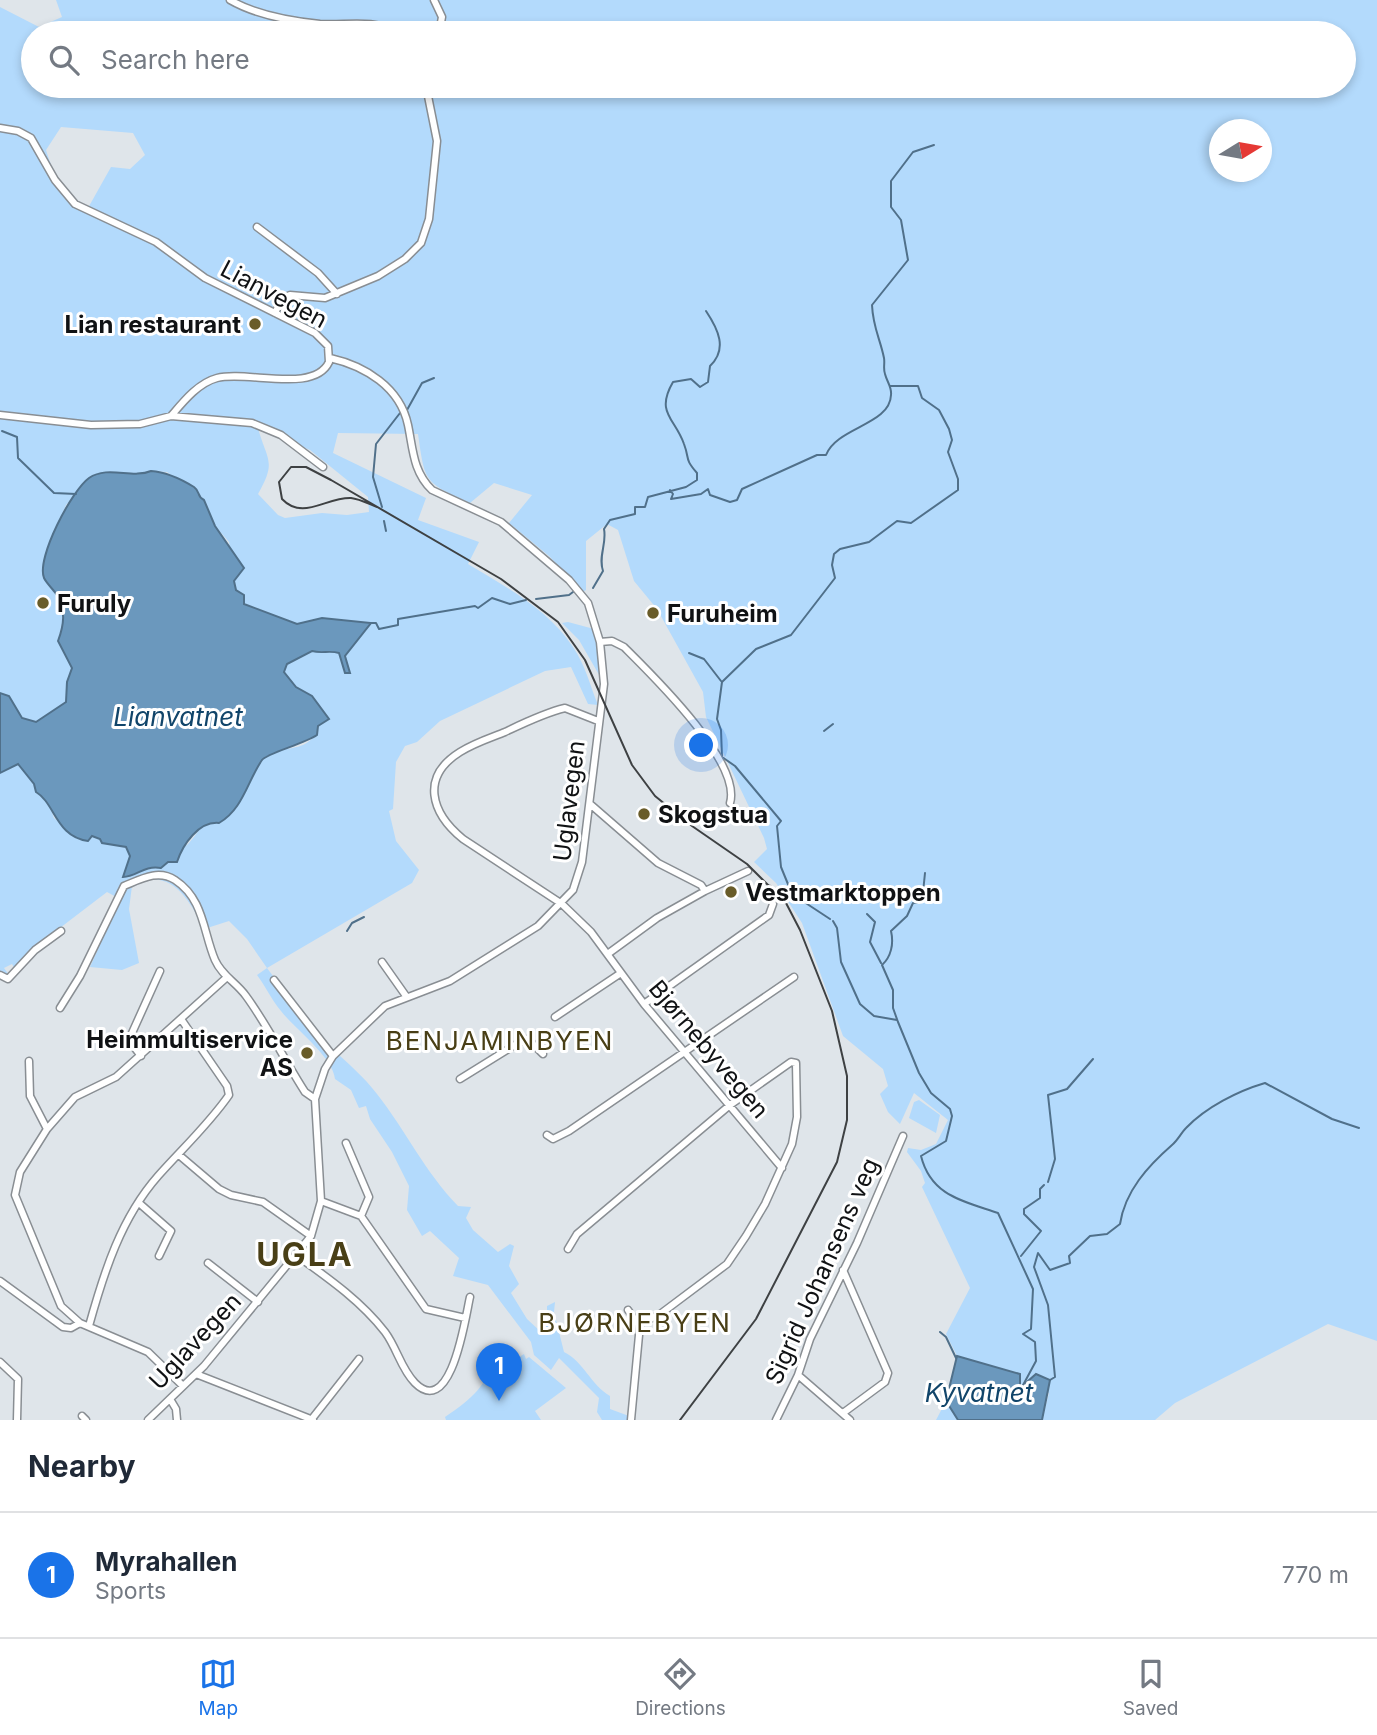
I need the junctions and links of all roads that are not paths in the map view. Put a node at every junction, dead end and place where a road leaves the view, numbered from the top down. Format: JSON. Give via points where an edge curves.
{"nodes":[{"id":1,"x":230,"y":0,"type":"edge"},
{"id":2,"x":434,"y":0,"type":"edge"},
{"id":3,"x":300,"y":21,"type":"edge"},
{"id":4,"x":442,"y":21,"type":"edge"},
{"id":5,"x":429,"y":98,"type":"edge"},
{"id":6,"x":0,"y":128,"type":"edge"},
{"id":7,"x":257,"y":227,"type":"dead end"},
{"id":8,"x":337,"y":294,"type":"junction"},
{"id":9,"x":275,"y":313,"type":"junction"},
{"id":10,"x":330,"y":358,"type":"junction"},
{"id":11,"x":0,"y":415,"type":"edge"},
{"id":12,"x":171,"y":416,"type":"junction"},
{"id":13,"x":323,"y":467,"type":"dead end"},
{"id":14,"x":600,"y":642,"type":"junction"},
{"id":15,"x":598,"y":721,"type":"junction"},
{"id":16,"x":730,"y":803,"type":"dead end"},
{"id":17,"x":590,"y":804,"type":"junction"},
{"id":18,"x":748,"y":871,"type":"dead end"},
{"id":19,"x":769,"y":889,"type":"dead end"},
{"id":20,"x":705,"y":891,"type":"junction"},
{"id":21,"x":562,"y":904,"type":"junction"},
{"id":22,"x":61,"y":931,"type":"dead end"},
{"id":23,"x":609,"y":953,"type":"junction"},
{"id":24,"x":382,"y":962,"type":"dead end"},
{"id":25,"x":160,"y":971,"type":"dead end"},
{"id":26,"x":621,"y":973,"type":"junction"},
{"id":27,"x":0,"y":975,"type":"edge"},
{"id":28,"x":793,"y":977,"type":"dead end"},
{"id":29,"x":226,"y":978,"type":"junction"},
{"id":30,"x":274,"y":980,"type":"dead end"},
{"id":31,"x":406,"y":996,"type":"junction"},
{"id":32,"x":644,"y":1004,"type":"junction"},
{"id":33,"x":60,"y":1008,"type":"dead end"},
{"id":34,"x":555,"y":1017,"type":"dead end"},
{"id":35,"x":181,"y":1019,"type":"junction"},
{"id":36,"x":685,"y":1053,"type":"junction"},
{"id":37,"x":543,"y":1054,"type":"dead end"},
{"id":38,"x":141,"y":1056,"type":"junction"},
{"id":39,"x":333,"y":1056,"type":"junction"},
{"id":40,"x":29,"y":1060,"type":"dead end"},
{"id":41,"x":460,"y":1079,"type":"dead end"},
{"id":42,"x":314,"y":1099,"type":"junction"},
{"id":43,"x":730,"y":1105,"type":"junction"},
{"id":44,"x":47,"y":1129,"type":"junction"},
{"id":45,"x":547,"y":1135,"type":"dead end"},
{"id":46,"x":903,"y":1136,"type":"dead end"},
{"id":47,"x":346,"y":1143,"type":"dead end"},
{"id":48,"x":178,"y":1155,"type":"junction"},
{"id":49,"x":782,"y":1168,"type":"junction"},
{"id":50,"x":321,"y":1201,"type":"junction"},
{"id":51,"x":139,"y":1203,"type":"junction"},
{"id":52,"x":361,"y":1216,"type":"junction"},
{"id":53,"x":311,"y":1236,"type":"junction"},
{"id":54,"x":568,"y":1249,"type":"dead end"},
{"id":55,"x":296,"y":1255,"type":"junction"},
{"id":56,"x":159,"y":1256,"type":"dead end"},
{"id":57,"x":208,"y":1263,"type":"dead end"},
{"id":58,"x":843,"y":1270,"type":"junction"},
{"id":59,"x":0,"y":1282,"type":"edge"},
{"id":60,"x":470,"y":1297,"type":"dead end"},
{"id":61,"x":258,"y":1302,"type":"junction"},
{"id":62,"x":628,"y":1310,"type":"dead end"},
{"id":63,"x":465,"y":1318,"type":"junction"},
{"id":64,"x":80,"y":1323,"type":"junction"},
{"id":65,"x":638,"y":1324,"type":"junction"},
{"id":66,"x":89,"y":1326,"type":"junction"},
{"id":67,"x":359,"y":1359,"type":"dead end"},
{"id":68,"x":0,"y":1362,"type":"edge"},
{"id":69,"x":195,"y":1374,"type":"junction"},
{"id":70,"x":798,"y":1375,"type":"junction"},
{"id":71,"x":183,"y":1386,"type":"junction"},
{"id":72,"x":170,"y":1399,"type":"junction"},
{"id":73,"x":843,"y":1413,"type":"junction"},
{"id":74,"x":17,"y":1420,"type":"edge"},
{"id":75,"x":148,"y":1420,"type":"edge"},
{"id":76,"x":177,"y":1420,"type":"edge"},
{"id":77,"x":312,"y":1420,"type":"edge"},
{"id":78,"x":631,"y":1420,"type":"edge"},
{"id":79,"x":776,"y":1420,"type":"edge"},
{"id":80,"x":850,"y":1420,"type":"edge"}],
"edges":[{"from":1,"to":3,"type":"street","via":[[257,12]]},
{"from":2,"to":4,"type":"street"},
{"from":5,"to":8,"type":"street","via":[[438,141],[425,237],[396,265]]},
{"from":6,"to":9,"type":"street","name":"Lianvegen","via":[[31,138],[75,204],[156,242],[205,278]]},
{"from":7,"to":8,"type":"street","via":[[318,273]]},
{"from":8,"to":9,"type":"street","via":[[325,298],[290,295],[282,299]]},
{"from":9,"to":10,"type":"street","name":"Lianvegen","via":[[320,336]]},
{"from":10,"to":12,"type":"street","via":[[321,373],[306,379],[215,378]]},
{"from":10,"to":14,"type":"street","name":"Lianvegen","via":[[382,382],[407,421],[416,468],[424,482],[501,522],[569,580],[588,603]]},
{"from":11,"to":12,"type":"street","via":[[91,425],[140,424]]},
{"from":12,"to":13,"type":"street","via":[[260,425]]},
{"from":14,"to":15,"type":"street","name":"Uglavegen","via":[[604,677]]},
{"from":14,"to":16,"type":"street","via":[[612,640],[624,646],[701,730],[723,768],[732,794]]},
{"from":15,"to":17,"type":"street","name":"Uglavegen"},
{"from":15,"to":21,"type":"street","name":"Bjørnebyvegen","via":[[568,709],[554,710],[463,750],[443,768],[435,785],[436,808],[447,827]]},
{"from":17,"to":20,"type":"street","via":[[658,863]]},
{"from":17,"to":21,"type":"street","name":"Uglavegen","via":[[578,875]]},
{"from":18,"to":20,"type":"street"},
{"from":19,"to":32,"type":"street","via":[[773,904],[769,915]]},
{"from":20,"to":23,"type":"street"},
{"from":21,"to":23,"type":"street","name":"Bjørnebyvegen"},
{"from":21,"to":31,"type":"street","name":"Uglavegen","via":[[538,926],[450,981]]},
{"from":22,"to":27,"type":"street","via":[[8,979]]},
{"from":23,"to":26,"type":"street","name":"Bjørnebyvegen"},
{"from":24,"to":31,"type":"street"},
{"from":25,"to":38,"type":"street","via":[[132,1033]]},
{"from":26,"to":32,"type":"street","name":"Bjørnebyvegen"},
{"from":26,"to":34,"type":"street"},
{"from":28,"to":36,"type":"street"},
{"from":29,"to":33,"type":"street","via":[[188,892],[177,881],[158,874],[124,886]]},
{"from":29,"to":35,"type":"street"},
{"from":29,"to":42,"type":"street","via":[[245,995],[305,1092]]},
{"from":30,"to":39,"type":"street"},
{"from":31,"to":39,"type":"street","name":"Uglavegen","via":[[373,1015]]},
{"from":32,"to":36,"type":"street","name":"Bjørnebyvegen"},
{"from":35,"to":38,"type":"street"},
{"from":35,"to":48,"type":"street","via":[[229,1091]]},
{"from":36,"to":43,"type":"street","name":"Bjørnebyvegen"},
{"from":36,"to":45,"type":"street","via":[[569,1130],[553,1139]]},
{"from":37,"to":41,"type":"street","via":[[528,1039],[523,1040]]},
{"from":38,"to":44,"type":"street","via":[[107,1083],[75,1097]]},
{"from":39,"to":42,"type":"street","name":"Uglavegen"},
{"from":40,"to":44,"type":"street","via":[[30,1096]]},
{"from":42,"to":50,"type":"street","name":"Uglavegen"},
{"from":43,"to":49,"type":"street","name":"Bjørnebyvegen"},
{"from":43,"to":49,"type":"street","via":[[794,1061],[797,1117]]},
{"from":43,"to":54,"type":"street","via":[[578,1234]]},
{"from":44,"to":64,"type":"street","via":[[20,1172],[15,1195],[60,1302]]},
{"from":46,"to":58,"type":"street","name":"Sigrid Johansens veg"},
{"from":47,"to":52,"type":"street","via":[[369,1197]]},
{"from":48,"to":51,"type":"street"},
{"from":48,"to":53,"type":"street","via":[[219,1189],[262,1202]]},
{"from":49,"to":65,"type":"street","via":[[727,1264],[659,1315]]},
{"from":50,"to":52,"type":"street"},
{"from":50,"to":53,"type":"street","name":"Uglavegen"},
{"from":51,"to":56,"type":"street","via":[[171,1231]]},
{"from":51,"to":66,"type":"street","via":[[112,1252]]},
{"from":52,"to":63,"type":"street","via":[[426,1309]]},
{"from":53,"to":55,"type":"street","name":"Uglavegen"},
{"from":55,"to":61,"type":"street","name":"Uglavegen"},
{"from":55,"to":63,"type":"street","via":[[361,1305],[387,1334],[414,1382],[425,1390],[452,1373]]},
{"from":57,"to":61,"type":"street"},
{"from":58,"to":70,"type":"street","name":"Sigrid Johansens veg"},
{"from":58,"to":73,"type":"street","via":[[888,1373],[885,1382]]},
{"from":59,"to":64,"type":"street","via":[[64,1327]]},
{"from":60,"to":63,"type":"street"},
{"from":61,"to":69,"type":"street","name":"Uglavegen"},
{"from":62,"to":65,"type":"street"},
{"from":64,"to":66,"type":"street"},
{"from":65,"to":78,"type":"street"},
{"from":66,"to":71,"type":"street","via":[[148,1352]]},
{"from":67,"to":77,"type":"street"},
{"from":68,"to":74,"type":"street","via":[[18,1379]]},
{"from":69,"to":71,"type":"street","name":"Uglavegen"},
{"from":69,"to":77,"type":"street"},
{"from":70,"to":73,"type":"street"},
{"from":70,"to":79,"type":"street","name":"Sigrid Johansens veg"},
{"from":71,"to":72,"type":"street","name":"Uglavegen"},
{"from":72,"to":75,"type":"street","name":"Uglavegen"},
{"from":72,"to":76,"type":"street"},
{"from":73,"to":80,"type":"street"}]}
